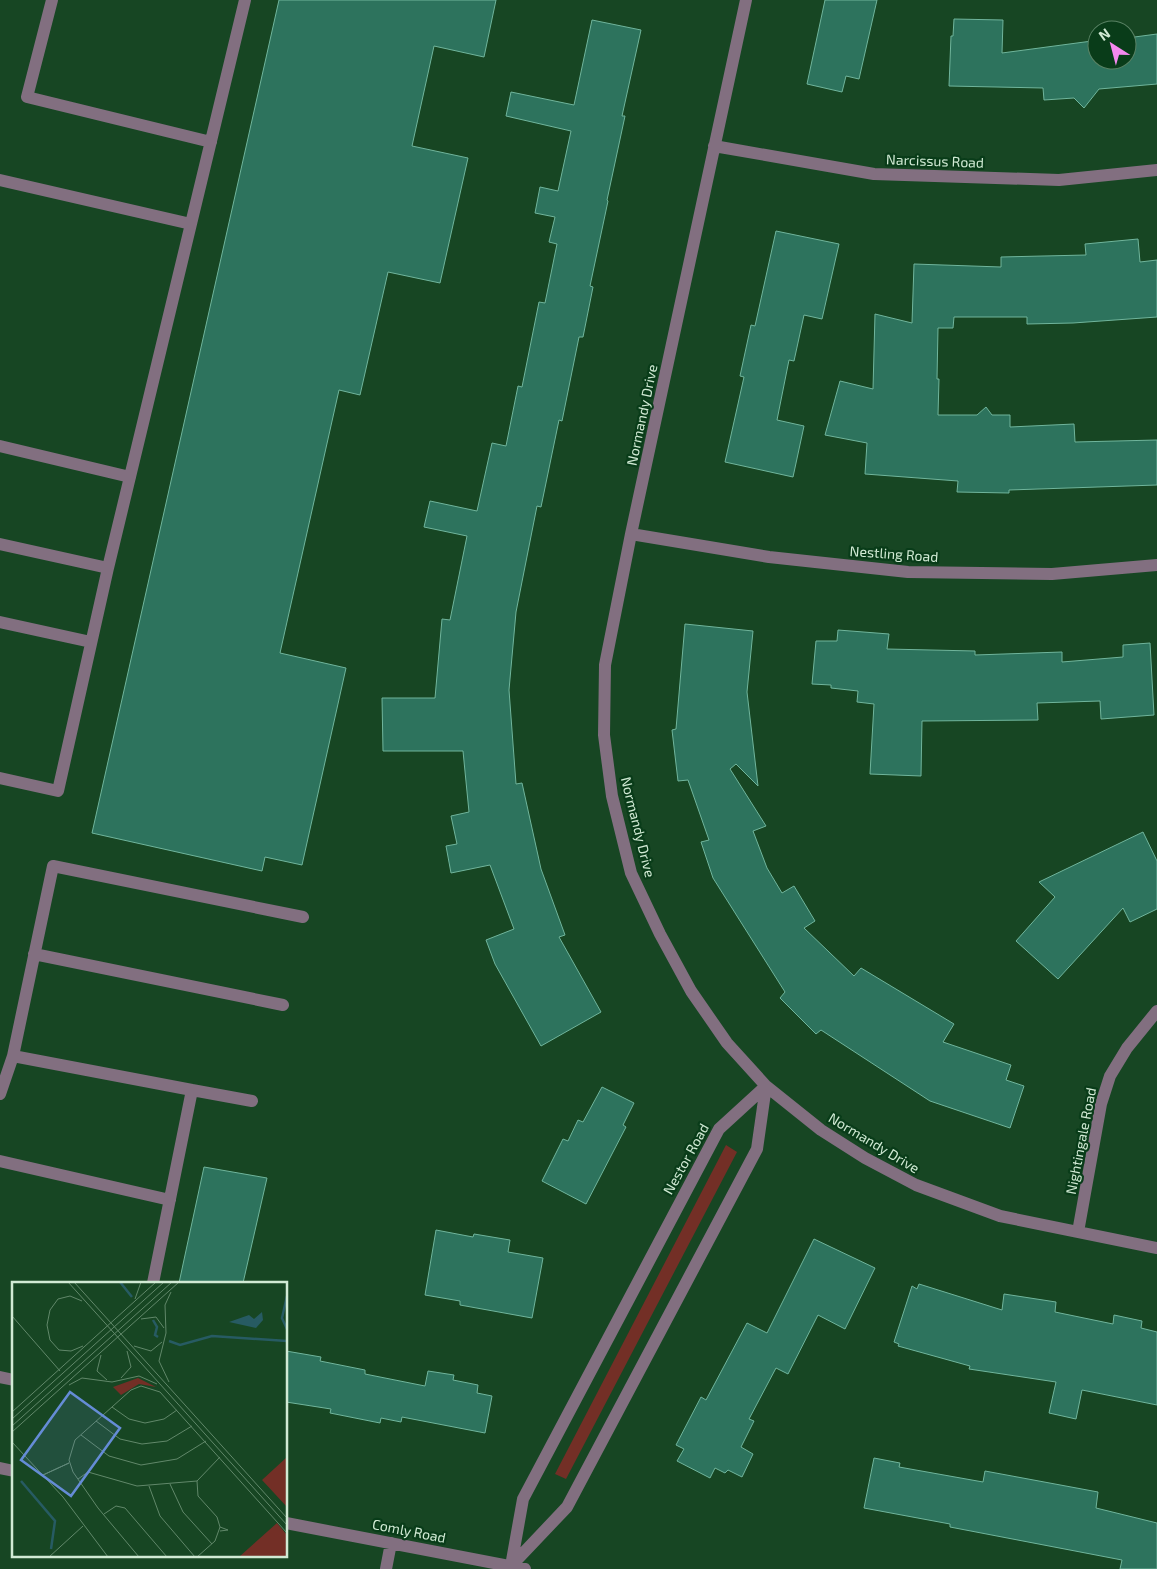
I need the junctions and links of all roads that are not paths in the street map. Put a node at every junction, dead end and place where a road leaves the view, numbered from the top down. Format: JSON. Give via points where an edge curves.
{"nodes":[{"id":1,"x":52,"y":0,"type":"edge"},
{"id":2,"x":245,"y":0,"type":"edge"},
{"id":3,"x":746,"y":0,"type":"edge"},
{"id":4,"x":211,"y":142,"type":"junction"},
{"id":5,"x":714,"y":146,"type":"junction"},
{"id":6,"x":1157,"y":170,"type":"edge"},
{"id":7,"x":0,"y":180,"type":"edge"},
{"id":8,"x":191,"y":224,"type":"junction"},
{"id":9,"x":0,"y":446,"type":"edge"},
{"id":10,"x":130,"y":477,"type":"junction"},
{"id":11,"x":631,"y":534,"type":"junction"},
{"id":12,"x":0,"y":544,"type":"edge"},
{"id":13,"x":1157,"y":565,"type":"edge"},
{"id":14,"x":108,"y":568,"type":"junction"},
{"id":15,"x":0,"y":622,"type":"edge"},
{"id":16,"x":91,"y":642,"type":"junction"},
{"id":17,"x":0,"y":778,"type":"edge"},
{"id":18,"x":303,"y":917,"type":"dead end"},
{"id":19,"x":34,"y":954,"type":"junction"},
{"id":20,"x":283,"y":1005,"type":"dead end"},
{"id":21,"x":1157,"y":1011,"type":"edge"},
{"id":22,"x":13,"y":1056,"type":"junction"},
{"id":23,"x":766,"y":1086,"type":"junction"},
{"id":24,"x":192,"y":1090,"type":"junction"},
{"id":25,"x":0,"y":1094,"type":"edge"},
{"id":26,"x":252,"y":1101,"type":"dead end"},
{"id":27,"x":0,"y":1161,"type":"edge"},
{"id":28,"x":170,"y":1200,"type":"junction"},
{"id":29,"x":1078,"y":1232,"type":"junction"},
{"id":30,"x":1157,"y":1248,"type":"edge"},
{"id":31,"x":153,"y":1282,"type":"edge"},
{"id":32,"x":288,"y":1523,"type":"edge"},
{"id":33,"x":391,"y":1543,"type":"junction"},
{"id":34,"x":512,"y":1566,"type":"junction"},
{"id":35,"x":386,"y":1569,"type":"edge"},
{"id":36,"x":525,"y":1569,"type":"edge"}],
"edges":[{"from":1,"to":4,"type":"street","via":[[27,97]]},
{"from":2,"to":4,"type":"street"},
{"from":3,"to":5,"type":"street","name":"Normandy Drive"},
{"from":4,"to":8,"type":"street"},
{"from":5,"to":6,"type":"street","name":"Narcissus Road","via":[[874,174],[1059,180]]},
{"from":5,"to":11,"type":"street","name":"Normandy Drive"},
{"from":7,"to":8,"type":"street"},
{"from":8,"to":10,"type":"street"},
{"from":9,"to":10,"type":"street"},
{"from":10,"to":14,"type":"street"},
{"from":11,"to":13,"type":"street","name":"Nestling Road","via":[[769,557],[908,572],[1052,574]]},
{"from":11,"to":23,"type":"street","name":"Normandy Drive","via":[[606,665],[604,735],[612,796],[632,873],[660,934],[691,991],[727,1043]]},
{"from":12,"to":14,"type":"street"},
{"from":14,"to":16,"type":"street"},
{"from":15,"to":16,"type":"street"},
{"from":16,"to":17,"type":"street","via":[[58,791]]},
{"from":18,"to":19,"type":"street","via":[[53,866]]},
{"from":19,"to":20,"type":"street"},
{"from":19,"to":22,"type":"street"},
{"from":21,"to":29,"type":"street","name":"Nightingale Road","via":[[1127,1048],[1110,1076],[1101,1104]]},
{"from":22,"to":24,"type":"street"},
{"from":22,"to":25,"type":"street"},
{"from":23,"to":29,"type":"street","name":"Normandy Drive","via":[[821,1130],[916,1185],[1000,1216]]},
{"from":23,"to":34,"type":"street","via":[[756,1149],[567,1507]]},
{"from":23,"to":34,"type":"street","name":"Nestor Road","via":[[718,1129],[523,1499]]},
{"from":24,"to":26,"type":"street"},
{"from":24,"to":28,"type":"street"},
{"from":27,"to":28,"type":"street"},
{"from":28,"to":31,"type":"street"},
{"from":29,"to":30,"type":"street","name":"Normandy Drive"},
{"from":32,"to":33,"type":"street","name":"Comly Road"},
{"from":33,"to":34,"type":"street","name":"Comly Road"},
{"from":33,"to":35,"type":"street"},
{"from":34,"to":36,"type":"street","name":"Comly Road"}]}
